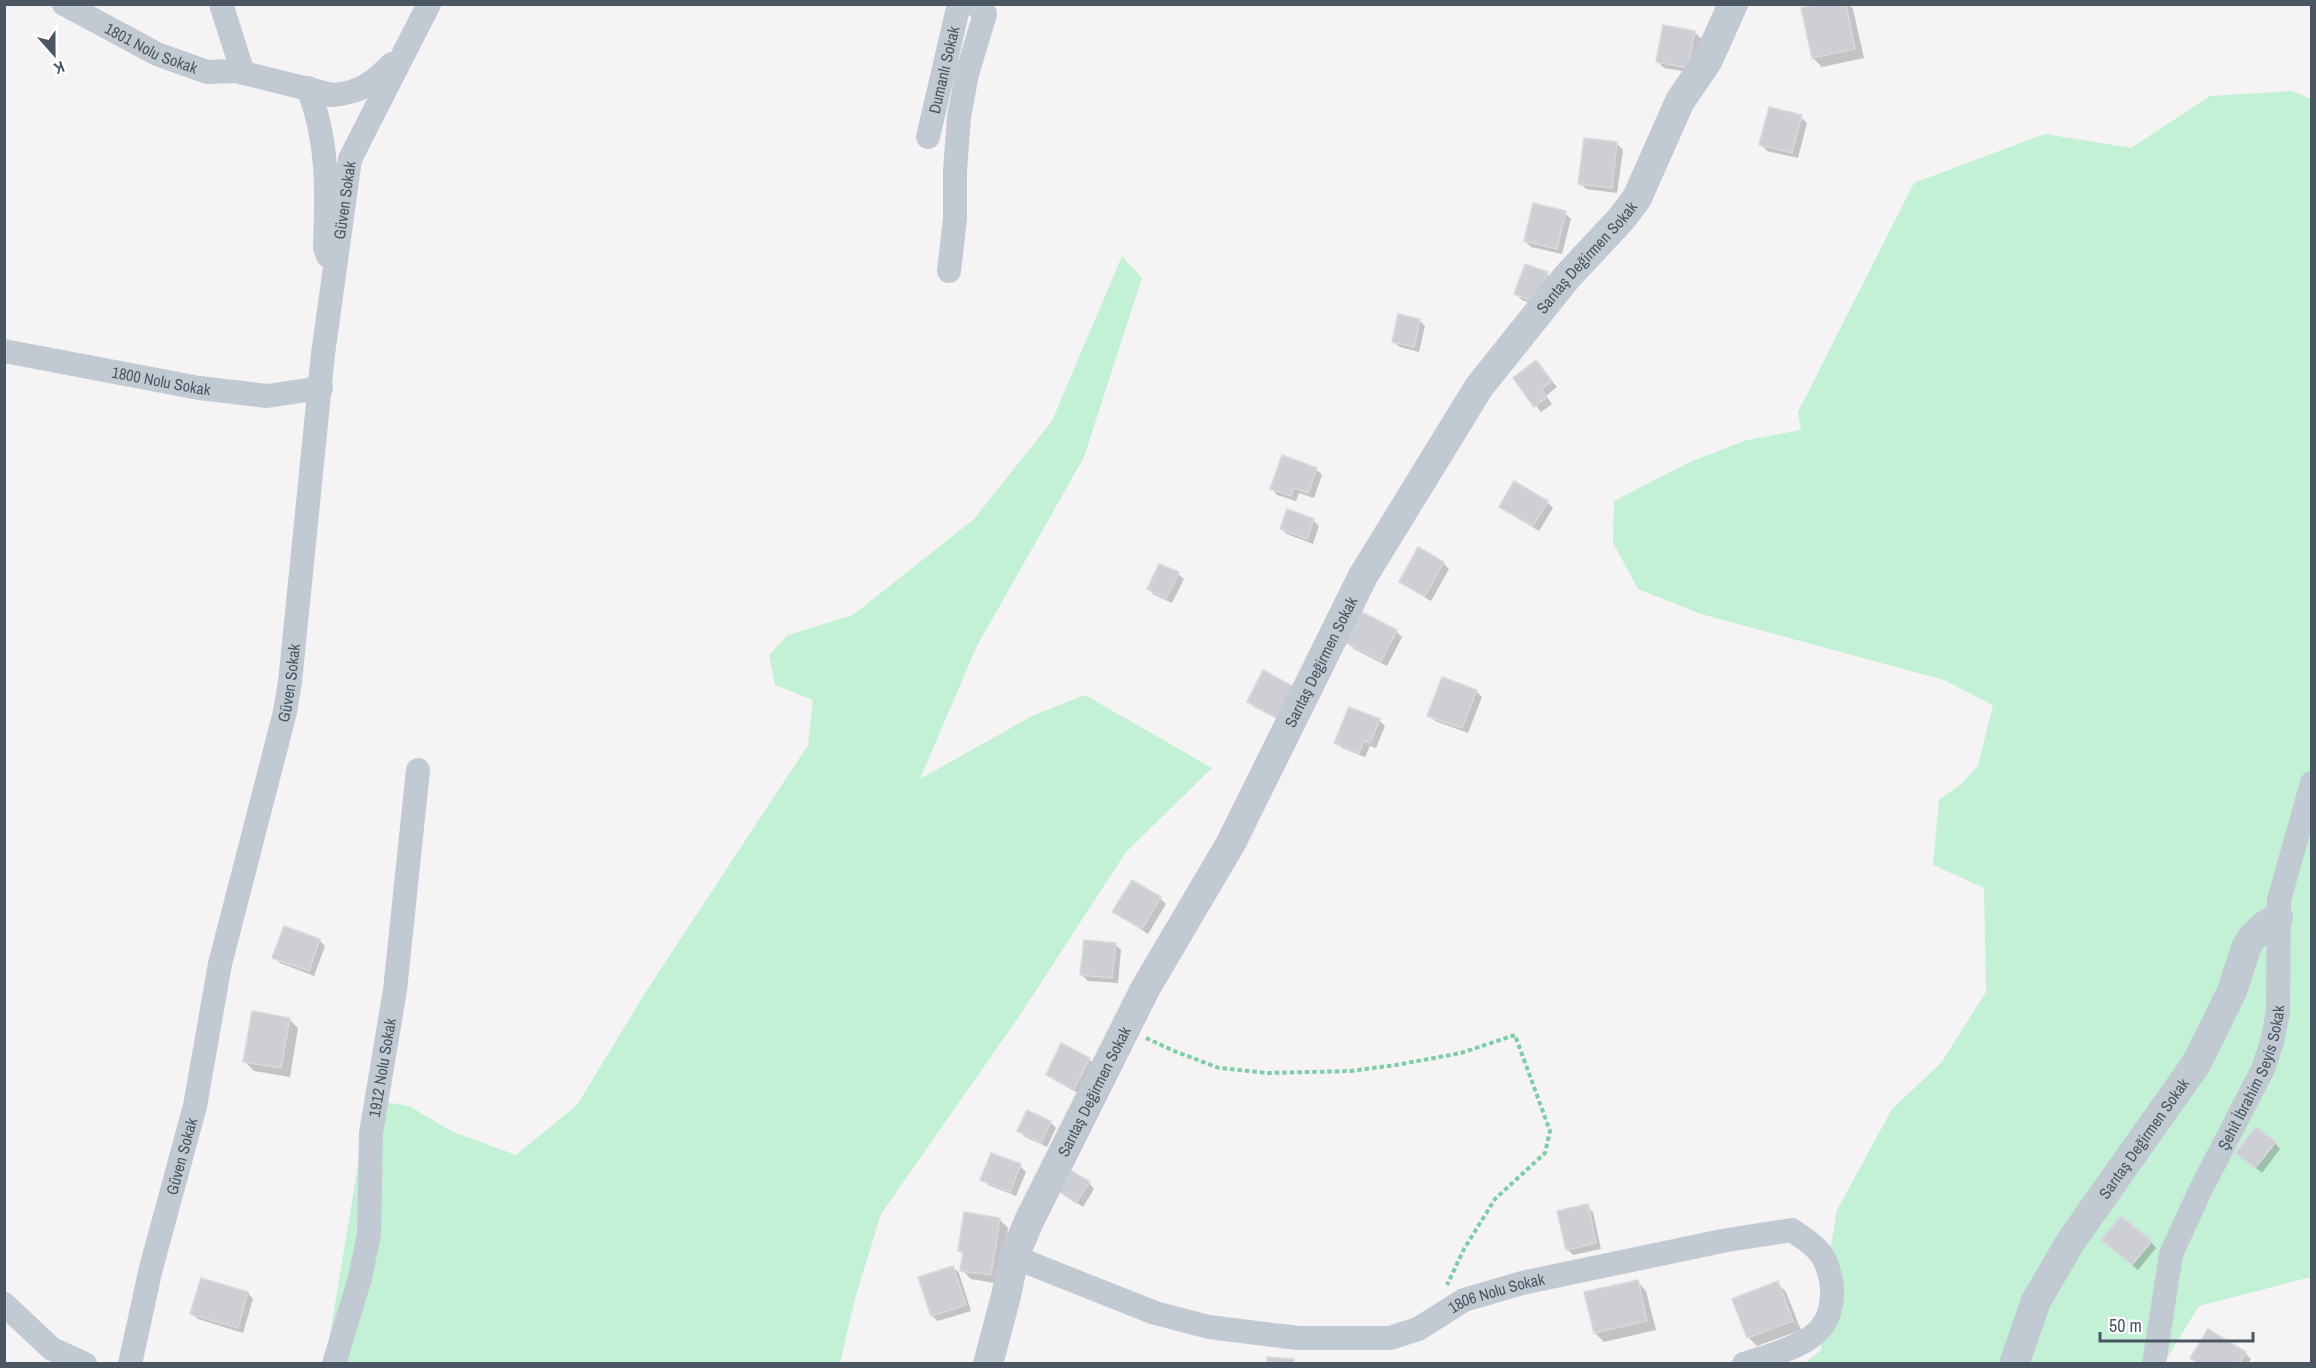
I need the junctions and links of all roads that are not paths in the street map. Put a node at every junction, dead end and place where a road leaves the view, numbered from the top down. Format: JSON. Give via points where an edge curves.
{"nodes":[{"id":1,"x":64,"y":4,"type":"edge"},
{"id":2,"x":221,"y":4,"type":"edge"},
{"id":3,"x":429,"y":4,"type":"edge"},
{"id":4,"x":959,"y":4,"type":"edge"},
{"id":5,"x":975,"y":4,"type":"edge"},
{"id":6,"x":1733,"y":4,"type":"edge"},
{"id":7,"x":404,"y":52,"type":"junction"},
{"id":8,"x":243,"y":73,"type":"junction"},
{"id":9,"x":308,"y":88,"type":"junction"},
{"id":10,"x":928,"y":137,"type":"dead end"},
{"id":11,"x":333,"y":270,"type":"junction"},
{"id":12,"x":949,"y":271,"type":"dead end"},
{"id":13,"x":4,"y":351,"type":"edge"},
{"id":14,"x":321,"y":388,"type":"junction"},
{"id":15,"x":418,"y":770,"type":"dead end"},
{"id":16,"x":2312,"y":783,"type":"edge"},
{"id":17,"x":2278,"y":917,"type":"junction"},
{"id":18,"x":1014,"y":1257,"type":"junction"},
{"id":19,"x":4,"y":1304,"type":"edge"},
{"id":20,"x":85,"y":1364,"type":"edge"},
{"id":21,"x":130,"y":1364,"type":"edge"},
{"id":22,"x":334,"y":1364,"type":"edge"},
{"id":23,"x":988,"y":1364,"type":"edge"},
{"id":24,"x":1744,"y":1364,"type":"edge"},
{"id":25,"x":2014,"y":1364,"type":"edge"},
{"id":26,"x":2154,"y":1364,"type":"edge"}],
"edges":[{"from":1,"to":8,"type":"street","name":"1801 Nolu Sokak","via":[[157,54],[207,72]]},
{"from":2,"to":8,"type":"street"},
{"from":3,"to":7,"type":"street","name":"Güven Sokak"},
{"from":4,"to":10,"type":"street","name":"Dumanlı Sokak"},
{"from":5,"to":12,"type":"street","via":[[985,14],[959,117]]},
{"from":6,"to":18,"type":"street","name":"Sarıtaş Değirmen Sokak","via":[[1708,60],[1680,101],[1637,198],[1567,277],[1479,387],[1363,576],[1231,843],[1145,989]]},
{"from":7,"to":9,"type":"street","name":"1801 Nolu Sokak","via":[[362,89],[332,95]]},
{"from":7,"to":11,"type":"street","name":"Güven Sokak","via":[[350,159]]},
{"from":8,"to":9,"type":"street","name":"1801 Nolu Sokak"},
{"from":9,"to":11,"type":"street","via":[[324,141],[325,248]]},
{"from":11,"to":14,"type":"street","name":"Güven Sokak"},
{"from":13,"to":14,"type":"street","name":"1800 Nolu Sokak","via":[[267,396]]},
{"from":14,"to":21,"type":"street","name":"Güven Sokak","via":[[285,712],[220,964],[195,1106],[151,1268]]},
{"from":15,"to":22,"type":"street","name":"1912 Nolu Sokak","via":[[394,990],[371,1133],[369,1234]]},
{"from":16,"to":17,"type":"street","name":"Şehit İbrahim Seyis Sokak","via":[[2279,900]]},
{"from":17,"to":25,"type":"street","name":"Sarıtaş Değirmen Sokak","via":[[2252,938],[2232,991],[2196,1064],[2071,1241],[2036,1301]]},
{"from":17,"to":26,"type":"street","name":"Şehit İbrahim Seyis Sokak","via":[[2278,1012],[2272,1042],[2263,1069],[2171,1254]]},
{"from":18,"to":23,"type":"street","name":"Sarıtaş Değirmen Sokak"},
{"from":18,"to":24,"type":"street","name":"1806 Nolu Sokak","via":[[1155,1313],[1209,1327],[1298,1338],[1390,1338],[1418,1329],[1464,1300],[1522,1283],[1792,1230],[1812,1244],[1825,1260],[1833,1292],[1828,1320],[1810,1339]]},
{"from":19,"to":20,"type":"street","via":[[52,1349]]}]}
